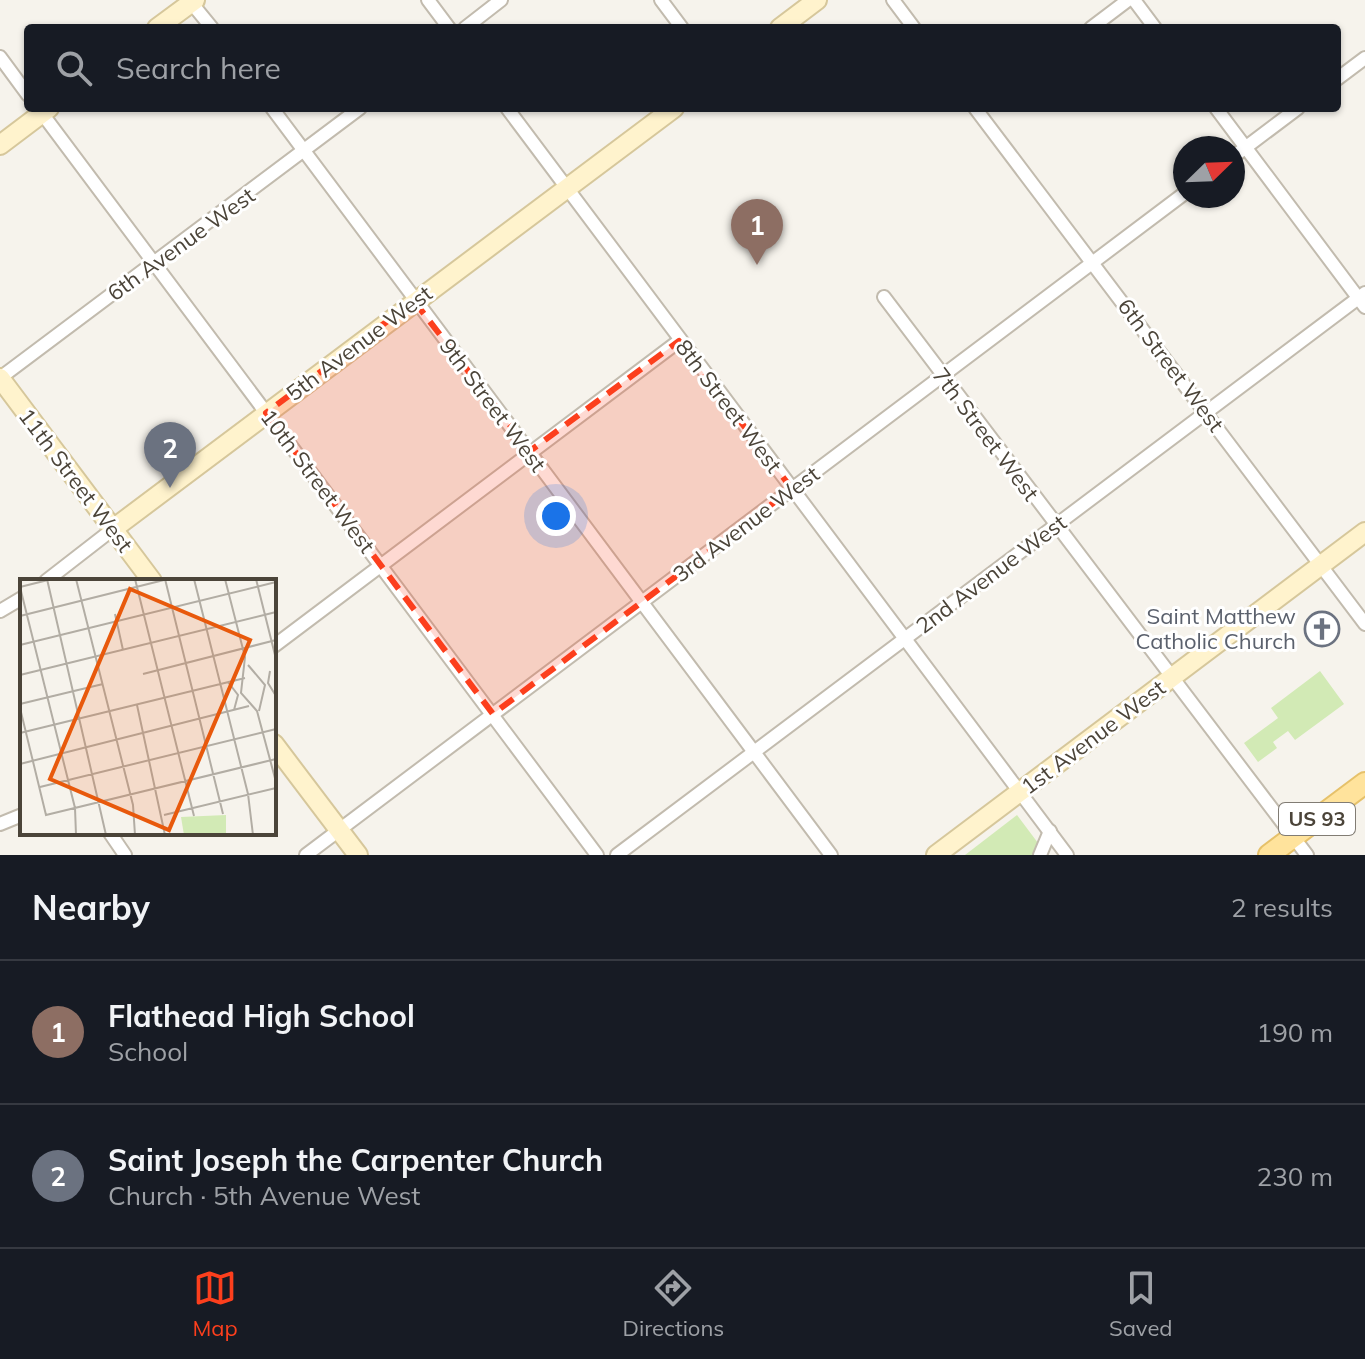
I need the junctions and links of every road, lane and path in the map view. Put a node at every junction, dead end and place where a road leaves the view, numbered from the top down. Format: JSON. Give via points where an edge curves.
{"nodes":[{"id":1,"x":428,"y":0,"type":"edge"},
{"id":2,"x":501,"y":0,"type":"edge"},
{"id":3,"x":661,"y":0,"type":"edge"},
{"id":4,"x":817,"y":0,"type":"edge"},
{"id":5,"x":893,"y":0,"type":"edge"},
{"id":6,"x":1131,"y":0,"type":"edge"},
{"id":7,"x":192,"y":1,"type":"edge"},
{"id":8,"x":162,"y":24,"type":"edge"},
{"id":9,"x":209,"y":24,"type":"edge"},
{"id":10,"x":446,"y":24,"type":"edge"},
{"id":11,"x":470,"y":24,"type":"edge"},
{"id":12,"x":679,"y":24,"type":"edge"},
{"id":13,"x":785,"y":24,"type":"edge"},
{"id":14,"x":911,"y":24,"type":"edge"},
{"id":15,"x":1097,"y":24,"type":"edge"},
{"id":16,"x":1152,"y":24,"type":"edge"},
{"id":17,"x":0,"y":57,"type":"edge"},
{"id":18,"x":1365,"y":58,"type":"edge"},
{"id":19,"x":1341,"y":76,"type":"edge"},
{"id":20,"x":24,"y":90,"type":"edge"},
{"id":21,"x":41,"y":112,"type":"edge"},
{"id":22,"x":44,"y":112,"type":"edge"},
{"id":23,"x":275,"y":112,"type":"edge"},
{"id":24,"x":355,"y":112,"type":"edge"},
{"id":25,"x":510,"y":112,"type":"edge"},
{"id":26,"x":669,"y":112,"type":"edge"},
{"id":27,"x":980,"y":112,"type":"edge"},
{"id":28,"x":1219,"y":112,"type":"edge"},
{"id":29,"x":1293,"y":112,"type":"edge"},
{"id":30,"x":1236,"y":136,"type":"edge"},
{"id":31,"x":0,"y":145,"type":"edge"},
{"id":32,"x":1245,"y":148,"type":"joint"},
{"id":33,"x":304,"y":151,"type":"junction"},
{"id":34,"x":567,"y":187,"type":"junction"},
{"id":35,"x":1173,"y":202,"type":"edge"},
{"id":36,"x":154,"y":262,"type":"junction"},
{"id":37,"x":1093,"y":263,"type":"junction"},
{"id":38,"x":884,"y":297,"type":"dead end"},
{"id":39,"x":1363,"y":299,"type":"edge"},
{"id":40,"x":414,"y":301,"type":"junction"},
{"id":41,"x":679,"y":341,"type":"junction"},
{"id":42,"x":943,"y":376,"type":"junction"},
{"id":43,"x":0,"y":378,"type":"edge"},
{"id":44,"x":1207,"y":412,"type":"junction"},
{"id":45,"x":266,"y":413,"type":"junction"},
{"id":46,"x":530,"y":451,"type":"junction"},
{"id":47,"x":792,"y":489,"type":"junction"},
{"id":48,"x":1055,"y":526,"type":"junction"},
{"id":49,"x":113,"y":529,"type":"junction"},
{"id":50,"x":1365,"y":532,"type":"edge"},
{"id":51,"x":381,"y":565,"type":"junction"},
{"id":52,"x":1321,"y":565,"type":"junction"},
{"id":53,"x":49,"y":579,"type":"edge"},
{"id":54,"x":150,"y":579,"type":"edge"},
{"id":55,"x":20,"y":599,"type":"edge"},
{"id":56,"x":641,"y":603,"type":"junction"},
{"id":57,"x":0,"y":611,"type":"edge"},
{"id":58,"x":1365,"y":624,"type":"edge"},
{"id":59,"x":905,"y":638,"type":"junction"},
{"id":60,"x":276,"y":644,"type":"edge"},
{"id":61,"x":1173,"y":676,"type":"junction"},
{"id":62,"x":493,"y":714,"type":"junction"},
{"id":63,"x":276,"y":747,"type":"edge"},
{"id":64,"x":753,"y":752,"type":"junction"},
{"id":65,"x":1365,"y":783,"type":"edge"},
{"id":66,"x":1020,"y":792,"type":"junction"},
{"id":67,"x":20,"y":816,"type":"edge"},
{"id":68,"x":0,"y":824,"type":"edge"},
{"id":69,"x":339,"y":830,"type":"junction"},
{"id":70,"x":1050,"y":831,"type":"junction"},
{"id":71,"x":111,"y":835,"type":"edge"},
{"id":72,"x":1293,"y":838,"type":"junction"},
{"id":73,"x":125,"y":855,"type":"edge"},
{"id":74,"x":306,"y":855,"type":"edge"},
{"id":75,"x":358,"y":855,"type":"edge"},
{"id":76,"x":597,"y":855,"type":"edge"},
{"id":77,"x":617,"y":855,"type":"edge"},
{"id":78,"x":831,"y":855,"type":"edge"},
{"id":79,"x":936,"y":855,"type":"edge"},
{"id":80,"x":1040,"y":855,"type":"edge"},
{"id":81,"x":1067,"y":855,"type":"edge"},
{"id":82,"x":1269,"y":855,"type":"edge"},
{"id":83,"x":1307,"y":855,"type":"edge"}],
"edges":[{"from":1,"to":10,"type":"street"},
{"from":2,"to":11,"type":"street"},
{"from":3,"to":12,"type":"street"},
{"from":4,"to":13,"type":"street"},
{"from":5,"to":14,"type":"street"},
{"from":6,"to":15,"type":"street"},
{"from":6,"to":16,"type":"street"},
{"from":7,"to":8,"type":"street"},
{"from":7,"to":9,"type":"street"},
{"from":17,"to":20,"type":"street"},
{"from":18,"to":19,"type":"street"},
{"from":21,"to":31,"type":"street"},
{"from":22,"to":36,"type":"street","name":"10th Street West"},
{"from":23,"to":33,"type":"street","name":"9th Street West"},
{"from":24,"to":33,"type":"street","name":"6th Avenue West"},
{"from":25,"to":34,"type":"street","name":"8th Street West"},
{"from":26,"to":34,"type":"street","name":"5th Avenue West"},
{"from":27,"to":37,"type":"street","name":"6th Street West"},
{"from":28,"to":30,"type":"street"},
{"from":29,"to":32,"type":"street"},
{"from":32,"to":39,"type":"street"},
{"from":33,"to":36,"type":"street","name":"6th Avenue West"},
{"from":33,"to":40,"type":"street","name":"9th Street West"},
{"from":34,"to":40,"type":"street","name":"5th Avenue West"},
{"from":34,"to":41,"type":"street","name":"8th Street West"},
{"from":35,"to":37,"type":"street","name":"3rd Avenue West"},
{"from":36,"to":43,"type":"street","name":"6th Avenue West"},
{"from":36,"to":45,"type":"street","name":"10th Street West"},
{"from":37,"to":42,"type":"street","name":"3rd Avenue West"},
{"from":37,"to":44,"type":"street","name":"6th Street West"},
{"from":38,"to":42,"type":"street","name":"7th Street West"},
{"from":39,"to":44,"type":"street","name":"2nd Avenue West"},
{"from":40,"to":45,"type":"street","name":"5th Avenue West"},
{"from":40,"to":46,"type":"street","name":"9th Street West"},
{"from":41,"to":46,"type":"street"},
{"from":41,"to":47,"type":"street","name":"8th Street West"},
{"from":42,"to":47,"type":"street","name":"3rd Avenue West"},
{"from":42,"to":48,"type":"street","name":"7th Street West"},
{"from":43,"to":49,"type":"street","name":"11th Street West"},
{"from":44,"to":48,"type":"street","name":"2nd Avenue West"},
{"from":44,"to":52,"type":"street","name":"6th Street West"},
{"from":45,"to":49,"type":"street","name":"5th Avenue West"},
{"from":45,"to":51,"type":"street","name":"10th Street West"},
{"from":46,"to":51,"type":"street"},
{"from":46,"to":56,"type":"street","name":"9th Street West"},
{"from":47,"to":56,"type":"street","name":"3rd Avenue West"},
{"from":47,"to":59,"type":"street","name":"8th Street West"},
{"from":48,"to":59,"type":"street","name":"2nd Avenue West"},
{"from":48,"to":61,"type":"street","name":"7th Street West"},
{"from":49,"to":53,"type":"street","name":"5th Avenue West"},
{"from":49,"to":54,"type":"street","name":"11th Street West"},
{"from":50,"to":52,"type":"street","name":"1st Avenue West"},
{"from":51,"to":60,"type":"street"},
{"from":51,"to":62,"type":"street","name":"10th Street West"},
{"from":52,"to":58,"type":"street","name":"6th Street West"},
{"from":52,"to":61,"type":"street","name":"1st Avenue West"},
{"from":55,"to":57,"type":"street"},
{"from":56,"to":62,"type":"street","name":"3rd Avenue West"},
{"from":56,"to":64,"type":"street","name":"9th Street West"},
{"from":59,"to":64,"type":"street","name":"2nd Avenue West"},
{"from":59,"to":66,"type":"street","name":"8th Street West"},
{"from":61,"to":66,"type":"street","name":"1st Avenue West"},
{"from":61,"to":72,"type":"street","name":"7th Street West"},
{"from":62,"to":69,"type":"street","name":"3rd Avenue West"},
{"from":62,"to":76,"type":"street","name":"10th Street West"},
{"from":63,"to":69,"type":"street"},
{"from":64,"to":77,"type":"street","name":"2nd Avenue West"},
{"from":64,"to":78,"type":"street","name":"9th Street West"},
{"from":65,"to":72,"type":"main road","number":"US 93"},
{"from":66,"to":70,"type":"street","name":"8th Street West"},
{"from":66,"to":79,"type":"street","name":"1st Avenue West"},
{"from":67,"to":68,"type":"street"},
{"from":69,"to":74,"type":"street","name":"3rd Avenue West"},
{"from":69,"to":75,"type":"street"},
{"from":70,"to":80,"type":"street"},
{"from":70,"to":81,"type":"street","name":"8th Street West"},
{"from":71,"to":73,"type":"street"},
{"from":72,"to":82,"type":"main road","number":"US 93"},
{"from":72,"to":83,"type":"street","name":"7th Street West"}]}
